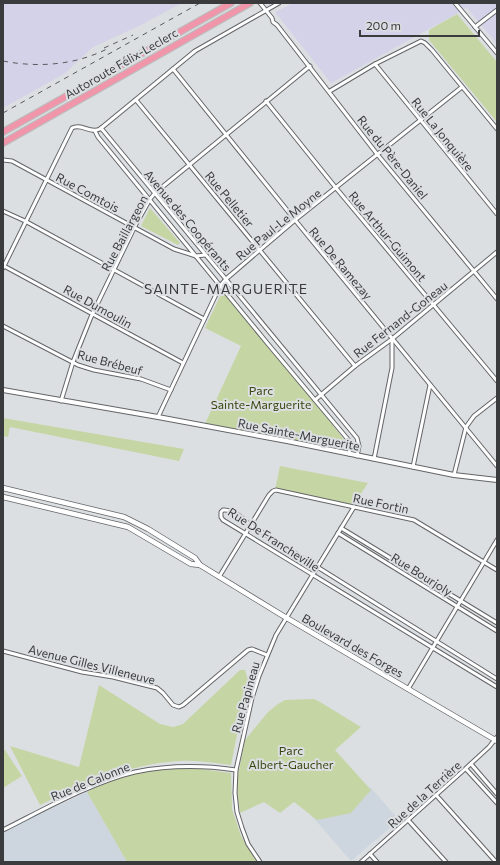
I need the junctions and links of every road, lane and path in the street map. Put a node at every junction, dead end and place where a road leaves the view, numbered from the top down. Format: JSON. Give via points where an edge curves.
{"nodes":[{"id":1,"x":231,"y":3,"type":"edge"},
{"id":2,"x":250,"y":3,"type":"edge"},
{"id":3,"x":260,"y":3,"type":"edge"},
{"id":4,"x":279,"y":3,"type":"edge"},
{"id":5,"x":455,"y":3,"type":"edge"},
{"id":6,"x":266,"y":10,"type":"junction"},
{"id":7,"x":497,"y":10,"type":"edge"},
{"id":8,"x":475,"y":27,"type":"junction"},
{"id":9,"x":497,"y":53,"type":"edge"},
{"id":10,"x":375,"y":64,"type":"junction"},
{"id":11,"x":310,"y":66,"type":"junction"},
{"id":12,"x":173,"y":69,"type":"junction"},
{"id":13,"x":462,"y":87,"type":"junction"},
{"id":14,"x":330,"y":91,"type":"junction"},
{"id":15,"x":136,"y":100,"type":"junction"},
{"id":16,"x":266,"y":101,"type":"junction"},
{"id":17,"x":420,"y":119,"type":"junction"},
{"id":18,"x":101,"y":128,"type":"junction"},
{"id":19,"x":497,"y":130,"type":"edge"},
{"id":20,"x":95,"y":131,"type":"junction"},
{"id":21,"x":3,"y":132,"type":"edge"},
{"id":22,"x":226,"y":135,"type":"junction"},
{"id":23,"x":3,"y":143,"type":"edge"},
{"id":24,"x":377,"y":154,"type":"junction"},
{"id":25,"x":4,"y":160,"type":"edge"},
{"id":26,"x":190,"y":165,"type":"junction"},
{"id":27,"x":46,"y":180,"type":"junction"},
{"id":28,"x":336,"y":188,"type":"junction"},
{"id":29,"x":155,"y":193,"type":"junction"},
{"id":30,"x":150,"y":199,"type":"junction"},
{"id":31,"x":3,"y":211,"type":"edge"},
{"id":32,"x":497,"y":214,"type":"edge"},
{"id":33,"x":294,"y":220,"type":"junction"},
{"id":34,"x":25,"y":222,"type":"junction"},
{"id":35,"x":134,"y":228,"type":"junction"},
{"id":36,"x":260,"y":249,"type":"junction"},
{"id":37,"x":497,"y":252,"type":"edge"},
{"id":38,"x":205,"y":255,"type":"junction"},
{"id":39,"x":196,"y":256,"type":"junction"},
{"id":40,"x":4,"y":267,"type":"edge"},
{"id":41,"x":114,"y":270,"type":"junction"},
{"id":42,"x":475,"y":272,"type":"junction"},
{"id":43,"x":226,"y":280,"type":"junction"},
{"id":44,"x":220,"y":286,"type":"junction"},
{"id":45,"x":497,"y":299,"type":"edge"},
{"id":46,"x":434,"y":305,"type":"junction"},
{"id":47,"x":93,"y":314,"type":"junction"},
{"id":48,"x":204,"y":319,"type":"junction"},
{"id":49,"x":3,"y":326,"type":"edge"},
{"id":50,"x":274,"y":338,"type":"junction"},
{"id":51,"x":392,"y":339,"type":"junction"},
{"id":52,"x":268,"y":344,"type":"junction"},
{"id":53,"x":73,"y":362,"type":"junction"},
{"id":54,"x":183,"y":363,"type":"junction"},
{"id":55,"x":355,"y":366,"type":"junction"},
{"id":56,"x":497,"y":381,"type":"edge"},
{"id":57,"x":430,"y":385,"type":"junction"},
{"id":58,"x":3,"y":390,"type":"edge"},
{"id":59,"x":171,"y":390,"type":"junction"},
{"id":60,"x":321,"y":396,"type":"junction"},
{"id":61,"x":497,"y":398,"type":"edge"},
{"id":62,"x":315,"y":400,"type":"junction"},
{"id":63,"x":61,"y":401,"type":"junction"},
{"id":64,"x":158,"y":417,"type":"junction"},
{"id":65,"x":466,"y":427,"type":"junction"},
{"id":66,"x":349,"y":454,"type":"junction"},
{"id":67,"x":357,"y":456,"type":"junction"},
{"id":68,"x":374,"y":459,"type":"junction"},
{"id":69,"x":497,"y":466,"type":"edge"},
{"id":70,"x":413,"y":468,"type":"junction"},
{"id":71,"x":454,"y":475,"type":"junction"},
{"id":72,"x":497,"y":480,"type":"edge"},
{"id":73,"x":3,"y":488,"type":"edge"},
{"id":74,"x":3,"y":497,"type":"edge"},
{"id":75,"x":41,"y":497,"type":"junction"},
{"id":76,"x":39,"y":506,"type":"junction"},
{"id":77,"x":354,"y":506,"type":"junction"},
{"id":78,"x":116,"y":515,"type":"junction"},
{"id":79,"x":114,"y":523,"type":"junction"},
{"id":80,"x":250,"y":526,"type":"junction"},
{"id":81,"x":341,"y":528,"type":"junction"},
{"id":82,"x":246,"y":533,"type":"junction"},
{"id":83,"x":338,"y":533,"type":"junction"},
{"id":84,"x":497,"y":540,"type":"edge"},
{"id":85,"x":483,"y":562,"type":"junction"},
{"id":86,"x":200,"y":565,"type":"junction"},
{"id":87,"x":317,"y":567,"type":"junction"},
{"id":88,"x":497,"y":570,"type":"edge"},
{"id":89,"x":313,"y":574,"type":"junction"},
{"id":90,"x":219,"y":577,"type":"junction"},
{"id":91,"x":460,"y":601,"type":"junction"},
{"id":92,"x":457,"y":606,"type":"junction"},
{"id":93,"x":286,"y":618,"type":"junction"},
{"id":94,"x":497,"y":623,"type":"edge"},
{"id":95,"x":497,"y":631,"type":"edge"},
{"id":96,"x":436,"y":641,"type":"junction"},
{"id":97,"x":432,"y":647,"type":"junction"},
{"id":98,"x":3,"y":651,"type":"edge"},
{"id":99,"x":267,"y":655,"type":"junction"},
{"id":100,"x":497,"y":679,"type":"edge"},
{"id":101,"x":497,"y":687,"type":"edge"},
{"id":102,"x":408,"y":689,"type":"junction"},
{"id":103,"x":496,"y":740,"type":"edge"},
{"id":104,"x":470,"y":764,"type":"junction"},
{"id":105,"x":466,"y":768,"type":"junction"},
{"id":106,"x":236,"y":770,"type":"junction"},
{"id":107,"x":497,"y":794,"type":"edge"},
{"id":108,"x":436,"y":795,"type":"junction"},
{"id":109,"x":497,"y":803,"type":"edge"},
{"id":110,"x":408,"y":820,"type":"junction"},
{"id":111,"x":3,"y":830,"type":"edge"},
{"id":112,"x":370,"y":854,"type":"junction"},
{"id":113,"x":260,"y":862,"type":"edge"},
{"id":114,"x":361,"y":862,"type":"edge"},
{"id":115,"x":377,"y":862,"type":"edge"},
{"id":116,"x":446,"y":862,"type":"edge"},
{"id":117,"x":496,"y":862,"type":"edge"}],
"edges":[{"from":1,"to":21,"type":"highway","name":"Autoroute Félix-Leclerc"},
{"from":2,"to":23,"type":"highway","name":"Autoroute Félix-Leclerc"},
{"from":3,"to":6,"type":"street","name":"Rue du Père-Daniel"},
{"from":4,"to":6,"type":"street"},
{"from":5,"to":8,"type":"street"},
{"from":6,"to":11,"type":"street","name":"Rue du Père-Daniel"},
{"from":6,"to":12,"type":"street","via":[[198,49]]},
{"from":7,"to":8,"type":"street"},
{"from":8,"to":9,"type":"street"},
{"from":10,"to":13,"type":"street","via":[[421,41]]},
{"from":10,"to":14,"type":"street"},
{"from":10,"to":17,"type":"street","name":"Rue La Jonquière"},
{"from":11,"to":14,"type":"street","name":"Rue du Père-Daniel"},
{"from":11,"to":16,"type":"street","name":"Rue Baillargeon"},
{"from":12,"to":15,"type":"street"},
{"from":12,"to":22,"type":"street","name":"Rue De Ramezay"},
{"from":13,"to":17,"type":"street","name":"Rue Paul-Le Moyne"},
{"from":13,"to":19,"type":"street"},
{"from":14,"to":24,"type":"street","name":"Rue du Père-Daniel"},
{"from":15,"to":18,"type":"street"},
{"from":15,"to":26,"type":"street","name":"Rue Pelletier"},
{"from":16,"to":22,"type":"street","name":"Rue Baillargeon"},
{"from":16,"to":28,"type":"street","name":"Rue Arthur-Guimont"},
{"from":17,"to":24,"type":"street","name":"Rue Paul-Le Moyne"},
{"from":17,"to":32,"type":"street","name":"Rue La Jonquière"},
{"from":18,"to":20,"type":"street"},
{"from":18,"to":29,"type":"street","name":"Avenue des Coopérants"},
{"from":20,"to":27,"type":"street","via":[[77,126],[72,128]]},
{"from":20,"to":30,"type":"street","name":"Avenue des Coopérants"},
{"from":22,"to":26,"type":"street","name":"Rue Baillargeon"},
{"from":22,"to":33,"type":"street","name":"Rue De Ramezay"},
{"from":24,"to":28,"type":"street","name":"Rue Paul-Le Moyne"},
{"from":24,"to":42,"type":"street","name":"Rue du Père-Daniel"},
{"from":25,"to":27,"type":"street","name":"Rue Comtois","via":[[11,161]]},
{"from":26,"to":29,"type":"street","name":"Rue Baillargeon"},
{"from":26,"to":36,"type":"street","name":"Rue Pelletier"},
{"from":27,"to":34,"type":"street"},
{"from":27,"to":35,"type":"street","name":"Rue Comtois"},
{"from":28,"to":33,"type":"street","name":"Rue Paul-Le Moyne"},
{"from":28,"to":46,"type":"street","name":"Rue Arthur-Guimont"},
{"from":29,"to":30,"type":"street","name":"Rue Baillargeon"},
{"from":29,"to":38,"type":"street","name":"Avenue des Coopérants"},
{"from":30,"to":35,"type":"street","name":"Rue Baillargeon"},
{"from":30,"to":39,"type":"street","name":"Avenue des Coopérants"},
{"from":31,"to":34,"type":"street"},
{"from":33,"to":36,"type":"street","name":"Rue Paul-Le Moyne"},
{"from":33,"to":51,"type":"street","name":"Rue De Ramezay"},
{"from":34,"to":40,"type":"street"},
{"from":34,"to":41,"type":"street"},
{"from":35,"to":39,"type":"street","name":"Rue Comtois","via":[[174,249]]},
{"from":35,"to":41,"type":"street","name":"Rue Baillargeon"},
{"from":36,"to":43,"type":"street","name":"Rue Paul-Le Moyne"},
{"from":36,"to":55,"type":"street","name":"Rue Pelletier"},
{"from":37,"to":42,"type":"street","name":"Rue Fernand-Goneau"},
{"from":38,"to":39,"type":"street","name":"Rue Comtois"},
{"from":38,"to":43,"type":"street","name":"Avenue des Coopérants"},
{"from":39,"to":44,"type":"street","name":"Avenue des Coopérants"},
{"from":40,"to":47,"type":"street","name":"Rue Dumoulin"},
{"from":41,"to":47,"type":"street","name":"Rue Baillargeon"},
{"from":41,"to":48,"type":"street"},
{"from":42,"to":45,"type":"street","name":"Rue du Père-Daniel"},
{"from":42,"to":46,"type":"street","name":"Rue Fernand-Goneau"},
{"from":43,"to":44,"type":"street","name":"Rue Paul-Le Moyne"},
{"from":43,"to":50,"type":"street","name":"Avenue des Coopérants"},
{"from":44,"to":48,"type":"street","name":"Rue Paul-Le Moyne"},
{"from":44,"to":52,"type":"street","name":"Avenue des Coopérants"},
{"from":46,"to":51,"type":"street","name":"Rue Fernand-Goneau"},
{"from":46,"to":56,"type":"street","name":"Rue Arthur-Guimont"},
{"from":47,"to":53,"type":"street","name":"Rue Baillargeon"},
{"from":47,"to":54,"type":"street","name":"Rue Dumoulin"},
{"from":48,"to":54,"type":"street","name":"Rue Paul-Le Moyne"},
{"from":49,"to":53,"type":"street","name":"Rue Brébeuf"},
{"from":50,"to":52,"type":"street"},
{"from":50,"to":60,"type":"street","name":"Avenue des Coopérants"},
{"from":51,"to":55,"type":"street","name":"Rue Fernand-Goneau"},
{"from":51,"to":57,"type":"street","name":"Rue De Ramezay"},
{"from":51,"to":68,"type":"street","via":[[392,368]]},
{"from":52,"to":62,"type":"street","name":"Avenue des Coopérants"},
{"from":53,"to":59,"type":"street","name":"Rue Brébeuf","via":[[94,370],[141,379]]},
{"from":53,"to":63,"type":"street","name":"Rue Baillargeon"},
{"from":54,"to":59,"type":"street","name":"Rue Paul-Le Moyne"},
{"from":55,"to":60,"type":"street","name":"Rue Fernand-Goneau"},
{"from":57,"to":65,"type":"street","name":"Rue De Ramezay"},
{"from":57,"to":70,"type":"street"},
{"from":58,"to":63,"type":"street","name":"Rue Sainte-Marguerite"},
{"from":59,"to":64,"type":"street","name":"Rue Paul-Le Moyne"},
{"from":60,"to":62,"type":"street","name":"Rue Fernand-Goneau"},
{"from":60,"to":67,"type":"street","name":"Avenue des Coopérants","via":[[357,438]]},
{"from":61,"to":65,"type":"street","via":[[474,416]]},
{"from":62,"to":66,"type":"street","name":"Avenue des Coopérants","via":[[351,443]]},
{"from":63,"to":64,"type":"street","name":"Rue Sainte-Marguerite"},
{"from":64,"to":66,"type":"street","name":"Rue Sainte-Marguerite"},
{"from":65,"to":69,"type":"street","name":"Rue De Ramezay"},
{"from":65,"to":71,"type":"street"},
{"from":66,"to":67,"type":"street","name":"Rue Sainte-Marguerite"},
{"from":67,"to":68,"type":"street","name":"Rue Sainte-Marguerite"},
{"from":68,"to":70,"type":"street","name":"Rue Sainte-Marguerite"},
{"from":70,"to":71,"type":"street","name":"Rue Sainte-Marguerite"},
{"from":71,"to":72,"type":"street","name":"Rue Sainte-Marguerite"},
{"from":73,"to":75,"type":"main road","name":"Boulevard des Forges"},
{"from":74,"to":76,"type":"main road","name":"Boulevard des Forges"},
{"from":75,"to":76,"type":"main road"},
{"from":75,"to":78,"type":"main road","name":"Boulevard des Forges"},
{"from":76,"to":79,"type":"main road","name":"Boulevard des Forges"},
{"from":77,"to":80,"type":"street","name":"Rue Fortin","via":[[279,490],[273,491]]},
{"from":77,"to":81,"type":"street","name":"Rue Papineau"},
{"from":77,"to":85,"type":"street","name":"Rue Fortin","via":[[415,520]]},
{"from":78,"to":79,"type":"main road"},
{"from":78,"to":86,"type":"main road","name":"Boulevard des Forges","via":[[148,529],[195,558]]},
{"from":79,"to":86,"type":"main road","name":"Boulevard des Forges","via":[[133,529],[192,564]]},
{"from":80,"to":82,"type":"street"},
{"from":80,"to":82,"type":"street","name":"Rue De Francheville","via":[[246,520],[227,509],[221,512],[222,519]]},
{"from":80,"to":87,"type":"street","name":"Rue De Francheville"},
{"from":81,"to":83,"type":"street","name":"Rue Papineau"},
{"from":81,"to":91,"type":"street","name":"Rue Bourjoly"},
{"from":82,"to":89,"type":"street","name":"Rue De Francheville"},
{"from":82,"to":90,"type":"street"},
{"from":83,"to":87,"type":"street","name":"Rue Papineau"},
{"from":83,"to":92,"type":"street","name":"Rue Bourjoly"},
{"from":84,"to":85,"type":"street"},
{"from":85,"to":88,"type":"street","name":"Rue Fortin"},
{"from":85,"to":91,"type":"street"},
{"from":86,"to":90,"type":"main road","name":"Boulevard des Forges"},
{"from":87,"to":89,"type":"street","name":"Rue Papineau"},
{"from":87,"to":96,"type":"street","name":"Rue De Francheville"},
{"from":89,"to":93,"type":"street","name":"Rue Papineau"},
{"from":89,"to":97,"type":"street","name":"Rue De Francheville"},
{"from":90,"to":93,"type":"main road","name":"Boulevard des Forges"},
{"from":91,"to":92,"type":"street"},
{"from":91,"to":94,"type":"street","name":"Rue Bourjoly"},
{"from":92,"to":95,"type":"street","name":"Rue Bourjoly"},
{"from":92,"to":96,"type":"street"},
{"from":93,"to":99,"type":"street","name":"Rue Papineau"},
{"from":93,"to":102,"type":"main road","name":"Boulevard des Forges"},
{"from":96,"to":97,"type":"street"},
{"from":96,"to":100,"type":"street","name":"Rue De Francheville"},
{"from":97,"to":101,"type":"street","name":"Rue De Francheville"},
{"from":97,"to":102,"type":"street"},
{"from":98,"to":99,"type":"street","name":"Avenue Gilles Villeneuve","via":[[157,688],[178,707],[248,650],[254,649]]},
{"from":99,"to":106,"type":"street","name":"Rue Papineau","via":[[255,688]]},
{"from":102,"to":103,"type":"main road","name":"Boulevard des Forges"},
{"from":103,"to":104,"type":"street","name":"Rue de la Terrière"},
{"from":104,"to":105,"type":"street","name":"Rue de la Terrière"},
{"from":104,"to":107,"type":"street"},
{"from":105,"to":108,"type":"street","name":"Rue de la Terrière"},
{"from":105,"to":109,"type":"street"},
{"from":106,"to":111,"type":"street","name":"Rue de Calonne","via":[[186,766],[133,773],[90,788]]},
{"from":106,"to":113,"type":"street","name":"Rue Papineau","via":[[235,796],[239,818],[247,842]]},
{"from":108,"to":110,"type":"street","name":"Rue de la Terrière"},
{"from":108,"to":117,"type":"street"},
{"from":110,"to":112,"type":"street","name":"Rue de la Terrière"},
{"from":110,"to":116,"type":"street"},
{"from":112,"to":114,"type":"street","name":"Rue de la Terrière"},
{"from":112,"to":115,"type":"street"}]}
